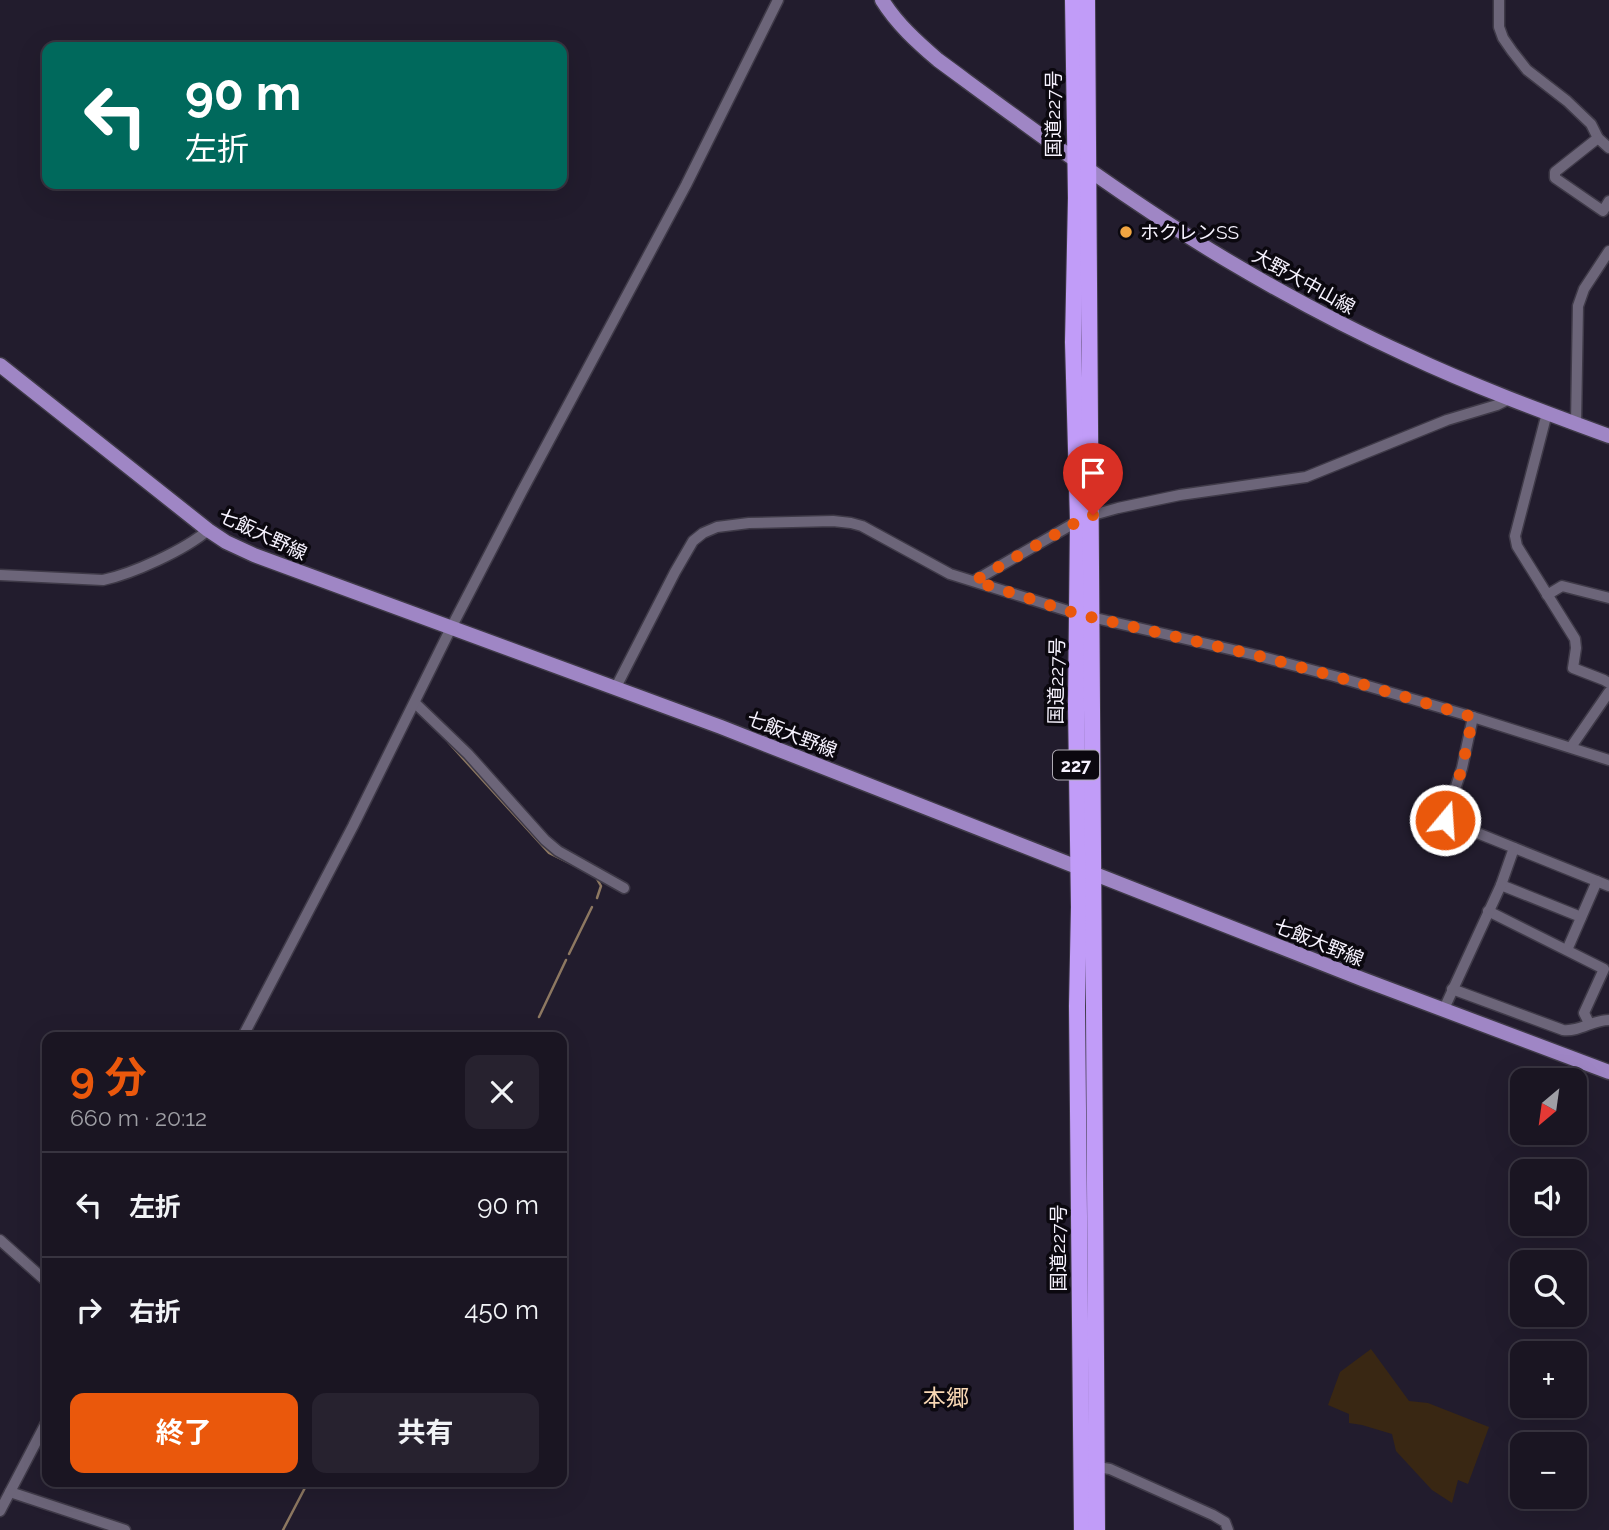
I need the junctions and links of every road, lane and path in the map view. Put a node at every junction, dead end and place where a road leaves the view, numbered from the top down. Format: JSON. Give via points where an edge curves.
{"nodes":[{"id":1,"x":778,"y":0,"type":"edge"},
{"id":2,"x":882,"y":0,"type":"edge"},
{"id":3,"x":1073,"y":0,"type":"edge"},
{"id":4,"x":1087,"y":0,"type":"edge"},
{"id":5,"x":1499,"y":0,"type":"edge"},
{"id":6,"x":1606,"y":143,"type":"edge"},
{"id":7,"x":1074,"y":160,"type":"junction"},
{"id":8,"x":1088,"y":170,"type":"junction"},
{"id":9,"x":1609,"y":201,"type":"edge"},
{"id":10,"x":1609,"y":251,"type":"edge"},
{"id":11,"x":0,"y":365,"type":"edge"},
{"id":12,"x":1511,"y":398,"type":"junction"},
{"id":13,"x":1547,"y":413,"type":"junction"},
{"id":14,"x":1576,"y":424,"type":"junction"},
{"id":15,"x":1609,"y":436,"type":"edge"},
{"id":16,"x":1085,"y":518,"type":"junction"},
{"id":17,"x":208,"y":530,"type":"junction"},
{"id":18,"x":0,"y":575,"type":"edge"},
{"id":19,"x":974,"y":581,"type":"junction"},
{"id":20,"x":1548,"y":595,"type":"junction"},
{"id":21,"x":1609,"y":598,"type":"edge"},
{"id":22,"x":1085,"y":615,"type":"junction"},
{"id":23,"x":451,"y":628,"type":"junction"},
{"id":24,"x":1609,"y":683,"type":"edge"},
{"id":25,"x":615,"y":689,"type":"junction"},
{"id":26,"x":1609,"y":692,"type":"edge"},
{"id":27,"x":415,"y":703,"type":"junction"},
{"id":28,"x":1473,"y":717,"type":"junction"},
{"id":29,"x":1570,"y":747,"type":"junction"},
{"id":30,"x":1609,"y":760,"type":"edge"},
{"id":31,"x":1514,"y":848,"type":"junction"},
{"id":32,"x":1085,"y":870,"type":"junction"},
{"id":33,"x":1597,"y":881,"type":"junction"},
{"id":34,"x":1501,"y":885,"type":"junction"},
{"id":35,"x":1609,"y":886,"type":"edge"},
{"id":36,"x":624,"y":888,"type":"dead end"},
{"id":37,"x":1488,"y":911,"type":"junction"},
{"id":38,"x":1581,"y":917,"type":"junction"},
{"id":39,"x":1567,"y":950,"type":"junction"},
{"id":40,"x":1452,"y":989,"type":"junction"},
{"id":41,"x":1443,"y":1010,"type":"junction"},
{"id":42,"x":1609,"y":1020,"type":"edge"},
{"id":43,"x":1590,"y":1023,"type":"junction"},
{"id":44,"x":245,"y":1032,"type":"edge"},
{"id":45,"x":1609,"y":1072,"type":"edge"},
{"id":46,"x":0,"y":1240,"type":"edge"},
{"id":47,"x":42,"y":1278,"type":"edge"},
{"id":48,"x":42,"y":1431,"type":"edge"},
{"id":49,"x":1081,"y":1454,"type":"junction"},
{"id":50,"x":1097,"y":1467,"type":"junction"},
{"id":51,"x":10,"y":1492,"type":"junction"},
{"id":52,"x":1,"y":1506,"type":"edge"},
{"id":53,"x":125,"y":1530,"type":"edge"},
{"id":54,"x":1082,"y":1530,"type":"edge"},
{"id":55,"x":1097,"y":1530,"type":"edge"},
{"id":56,"x":1228,"y":1530,"type":"edge"}],
"edges":[{"from":1,"to":23,"type":"street","via":[[686,185]]},
{"from":2,"to":7,"type":"main road","name":"大野大中山線","via":[[916,42]]},
{"from":3,"to":7,"type":"highway","name":"国道227号","number":"227"},
{"from":4,"to":8,"type":"highway","name":"国道227号","number":"227"},
{"from":5,"to":6,"type":"street","via":[[1499,27],[1512,51]]},
{"from":6,"to":9,"type":"street","via":[[1555,172],[1555,178],[1603,211]]},
{"from":7,"to":8,"type":"main road","name":"大野大中山線"},
{"from":7,"to":16,"type":"highway","name":"国道227号","number":"227","via":[[1073,342]]},
{"from":8,"to":12,"type":"main road","name":"大野大中山線","via":[[1225,259],[1308,306]]},
{"from":8,"to":16,"type":"highway","name":"国道227号","number":"227"},
{"from":10,"to":14,"type":"street","via":[[1578,306]]},
{"from":11,"to":17,"type":"main road","name":"七飯大野線"},
{"from":12,"to":13,"type":"main road","name":"大野大中山線"},
{"from":12,"to":16,"type":"street","via":[[1306,477],[1180,495]]},
{"from":13,"to":14,"type":"main road","name":"大野大中山線"},
{"from":13,"to":20,"type":"street","via":[[1515,536]]},
{"from":14,"to":15,"type":"main road","name":"大野大中山線"},
{"from":16,"to":19,"type":"street"},
{"from":16,"to":22,"type":"highway","name":"国道227号","number":"227"},
{"from":17,"to":18,"type":"street","via":[[195,541],[117,577]]},
{"from":17,"to":23,"type":"main road","name":"七飯大野線","via":[[254,555]]},
{"from":19,"to":22,"type":"street"},
{"from":19,"to":25,"type":"street","via":[[950,574],[852,523],[717,527],[693,541]]},
{"from":20,"to":21,"type":"street","via":[[1562,586]]},
{"from":20,"to":24,"type":"street","via":[[1575,639],[1573,668]]},
{"from":22,"to":28,"type":"street","via":[[1307,669]]},
{"from":22,"to":32,"type":"highway","name":"国道227号","number":"227","via":[[1076,730]]},
{"from":23,"to":25,"type":"main road","name":"七飯大野線"},
{"from":23,"to":27,"type":"street"},
{"from":25,"to":32,"type":"main road","name":"七飯大野線"},
{"from":26,"to":29,"type":"street"},
{"from":27,"to":36,"type":"street","via":[[545,840]]},
{"from":27,"to":44,"type":"street"},
{"from":28,"to":29,"type":"street"},
{"from":28,"to":31,"type":"street","via":[[1445,820]]},
{"from":29,"to":30,"type":"street"},
{"from":31,"to":33,"type":"street"},
{"from":31,"to":34,"type":"street"},
{"from":32,"to":41,"type":"main road","name":"七飯大野線"},
{"from":32,"to":49,"type":"highway","name":"国道227号","number":"227","via":[[1079,907],[1077,1006]]},
{"from":32,"to":50,"type":"highway","name":"国道227号","number":"227"},
{"from":33,"to":35,"type":"street"},
{"from":33,"to":38,"type":"street"},
{"from":34,"to":37,"type":"street"},
{"from":34,"to":38,"type":"street"},
{"from":37,"to":39,"type":"street"},
{"from":37,"to":40,"type":"street"},
{"from":38,"to":39,"type":"street"},
{"from":39,"to":43,"type":"street","via":[[1604,969],[1584,1013]]},
{"from":40,"to":41,"type":"street"},
{"from":40,"to":43,"type":"street","via":[[1563,1030],[1581,1029]]},
{"from":41,"to":45,"type":"main road","name":"七飯大野線"},
{"from":42,"to":43,"type":"street"},
{"from":46,"to":47,"type":"street"},
{"from":48,"to":51,"type":"street"},
{"from":49,"to":50,"type":"street"},
{"from":49,"to":54,"type":"highway","name":"国道227号","number":"227"},
{"from":50,"to":55,"type":"highway","name":"国道227号","number":"227"},
{"from":50,"to":56,"type":"street","via":[[1213,1515]]},
{"from":51,"to":52,"type":"street"},
{"from":51,"to":53,"type":"street"}]}
